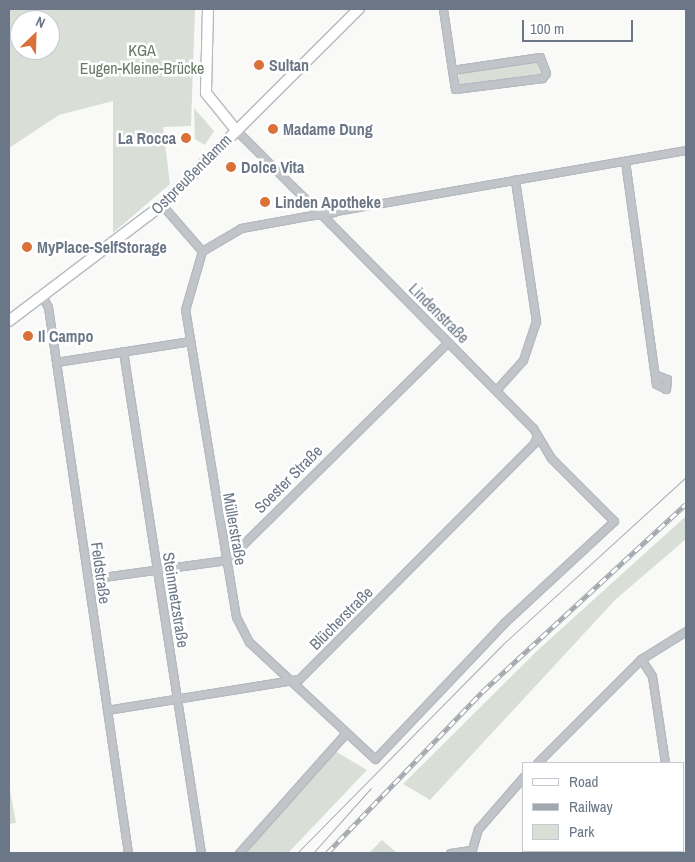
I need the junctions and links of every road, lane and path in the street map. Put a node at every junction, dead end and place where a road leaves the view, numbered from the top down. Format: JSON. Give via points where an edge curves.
{"nodes":[{"id":1,"x":208,"y":9,"type":"edge"},
{"id":2,"x":359,"y":9,"type":"edge"},
{"id":3,"x":443,"y":9,"type":"edge"},
{"id":4,"x":452,"y":70,"type":"junction"},
{"id":5,"x":236,"y":130,"type":"junction"},
{"id":6,"x":686,"y":150,"type":"edge"},
{"id":7,"x":625,"y":161,"type":"junction"},
{"id":8,"x":515,"y":180,"type":"junction"},
{"id":9,"x":162,"y":205,"type":"junction"},
{"id":10,"x":321,"y":214,"type":"junction"},
{"id":11,"x":202,"y":251,"type":"junction"},
{"id":12,"x":43,"y":298,"type":"junction"},
{"id":13,"x":9,"y":321,"type":"edge"},
{"id":14,"x":190,"y":341,"type":"junction"},
{"id":15,"x":448,"y":342,"type":"junction"},
{"id":16,"x":123,"y":351,"type":"junction"},
{"id":17,"x":56,"y":362,"type":"junction"},
{"id":18,"x":656,"y":375,"type":"dead end"},
{"id":19,"x":496,"y":390,"type":"junction"},
{"id":20,"x":536,"y":436,"type":"junction"},
{"id":21,"x":227,"y":560,"type":"junction"},
{"id":22,"x":157,"y":570,"type":"junction"},
{"id":23,"x":88,"y":579,"type":"junction"},
{"id":24,"x":686,"y":631,"type":"edge"},
{"id":25,"x":641,"y":659,"type":"junction"},
{"id":26,"x":293,"y":683,"type":"junction"},
{"id":27,"x":177,"y":701,"type":"junction"},
{"id":28,"x":107,"y":710,"type":"junction"},
{"id":29,"x":346,"y":733,"type":"junction"},
{"id":30,"x":375,"y":759,"type":"joint"},
{"id":31,"x":537,"y":762,"type":"edge"},
{"id":32,"x":665,"y":762,"type":"edge"},
{"id":33,"x":522,"y":778,"type":"edge"},
{"id":34,"x":471,"y":851,"type":"edge"},
{"id":35,"x":128,"y":853,"type":"edge"},
{"id":36,"x":201,"y":853,"type":"edge"},
{"id":37,"x":239,"y":853,"type":"edge"},
{"id":38,"x":450,"y":853,"type":"edge"}],
"edges":[{"from":1,"to":5,"type":"main road","via":[[206,93]]},
{"from":2,"to":5,"type":"main road","name":"Ostpreußendamm"},
{"from":3,"to":4,"type":"street"},
{"from":4,"to":4,"type":"street","via":[[456,89],[461,90],[542,78],[546,74],[540,57]]},
{"from":5,"to":9,"type":"main road","name":"Ostpreußendamm"},
{"from":5,"to":10,"type":"street","name":"Lindenstraße"},
{"from":6,"to":7,"type":"street"},
{"from":7,"to":8,"type":"street"},
{"from":7,"to":18,"type":"street"},
{"from":8,"to":10,"type":"street"},
{"from":8,"to":19,"type":"street","via":[[536,321],[523,360]]},
{"from":9,"to":11,"type":"street"},
{"from":9,"to":12,"type":"main road","name":"Ostpreußendamm"},
{"from":10,"to":11,"type":"street","via":[[241,228]]},
{"from":10,"to":15,"type":"street","name":"Lindenstraße"},
{"from":11,"to":14,"type":"street","name":"Müllerstraße","via":[[185,302]]},
{"from":12,"to":13,"type":"main road","name":"Ostpreußendamm"},
{"from":12,"to":17,"type":"street","name":"Feldstraße"},
{"from":14,"to":16,"type":"street"},
{"from":14,"to":21,"type":"street","name":"Müllerstraße"},
{"from":15,"to":19,"type":"street","name":"Lindenstraße"},
{"from":15,"to":21,"type":"street","name":"Soester Straße"},
{"from":16,"to":17,"type":"street"},
{"from":16,"to":22,"type":"street","name":"Steinmetzstraße"},
{"from":17,"to":23,"type":"street","name":"Feldstraße"},
{"from":19,"to":20,"type":"street","name":"Lindenstraße"},
{"from":20,"to":26,"type":"street","name":"Blücherstraße","via":[[534,444]]},
{"from":20,"to":30,"type":"street","name":"Lindenstraße","via":[[551,458],[614,521],[470,657]]},
{"from":21,"to":22,"type":"street"},
{"from":21,"to":26,"type":"street","name":"Müllerstraße","via":[[236,617],[244,636]]},
{"from":22,"to":23,"type":"street"},
{"from":22,"to":27,"type":"street","name":"Steinmetzstraße"},
{"from":23,"to":28,"type":"street","name":"Feldstraße"},
{"from":24,"to":25,"type":"street"},
{"from":25,"to":31,"type":"street"},
{"from":25,"to":32,"type":"street","via":[[652,676]]},
{"from":26,"to":27,"type":"street"},
{"from":26,"to":29,"type":"street","name":"Müllerstraße"},
{"from":27,"to":28,"type":"street"},
{"from":27,"to":36,"type":"street","name":"Steinmetzstraße"},
{"from":28,"to":35,"type":"street","name":"Feldstraße"},
{"from":29,"to":30,"type":"street","name":"Müllerstraße"},
{"from":29,"to":37,"type":"street"},
{"from":33,"to":34,"type":"street","via":[[488,814]]},
{"from":34,"to":38,"type":"street"}]}
